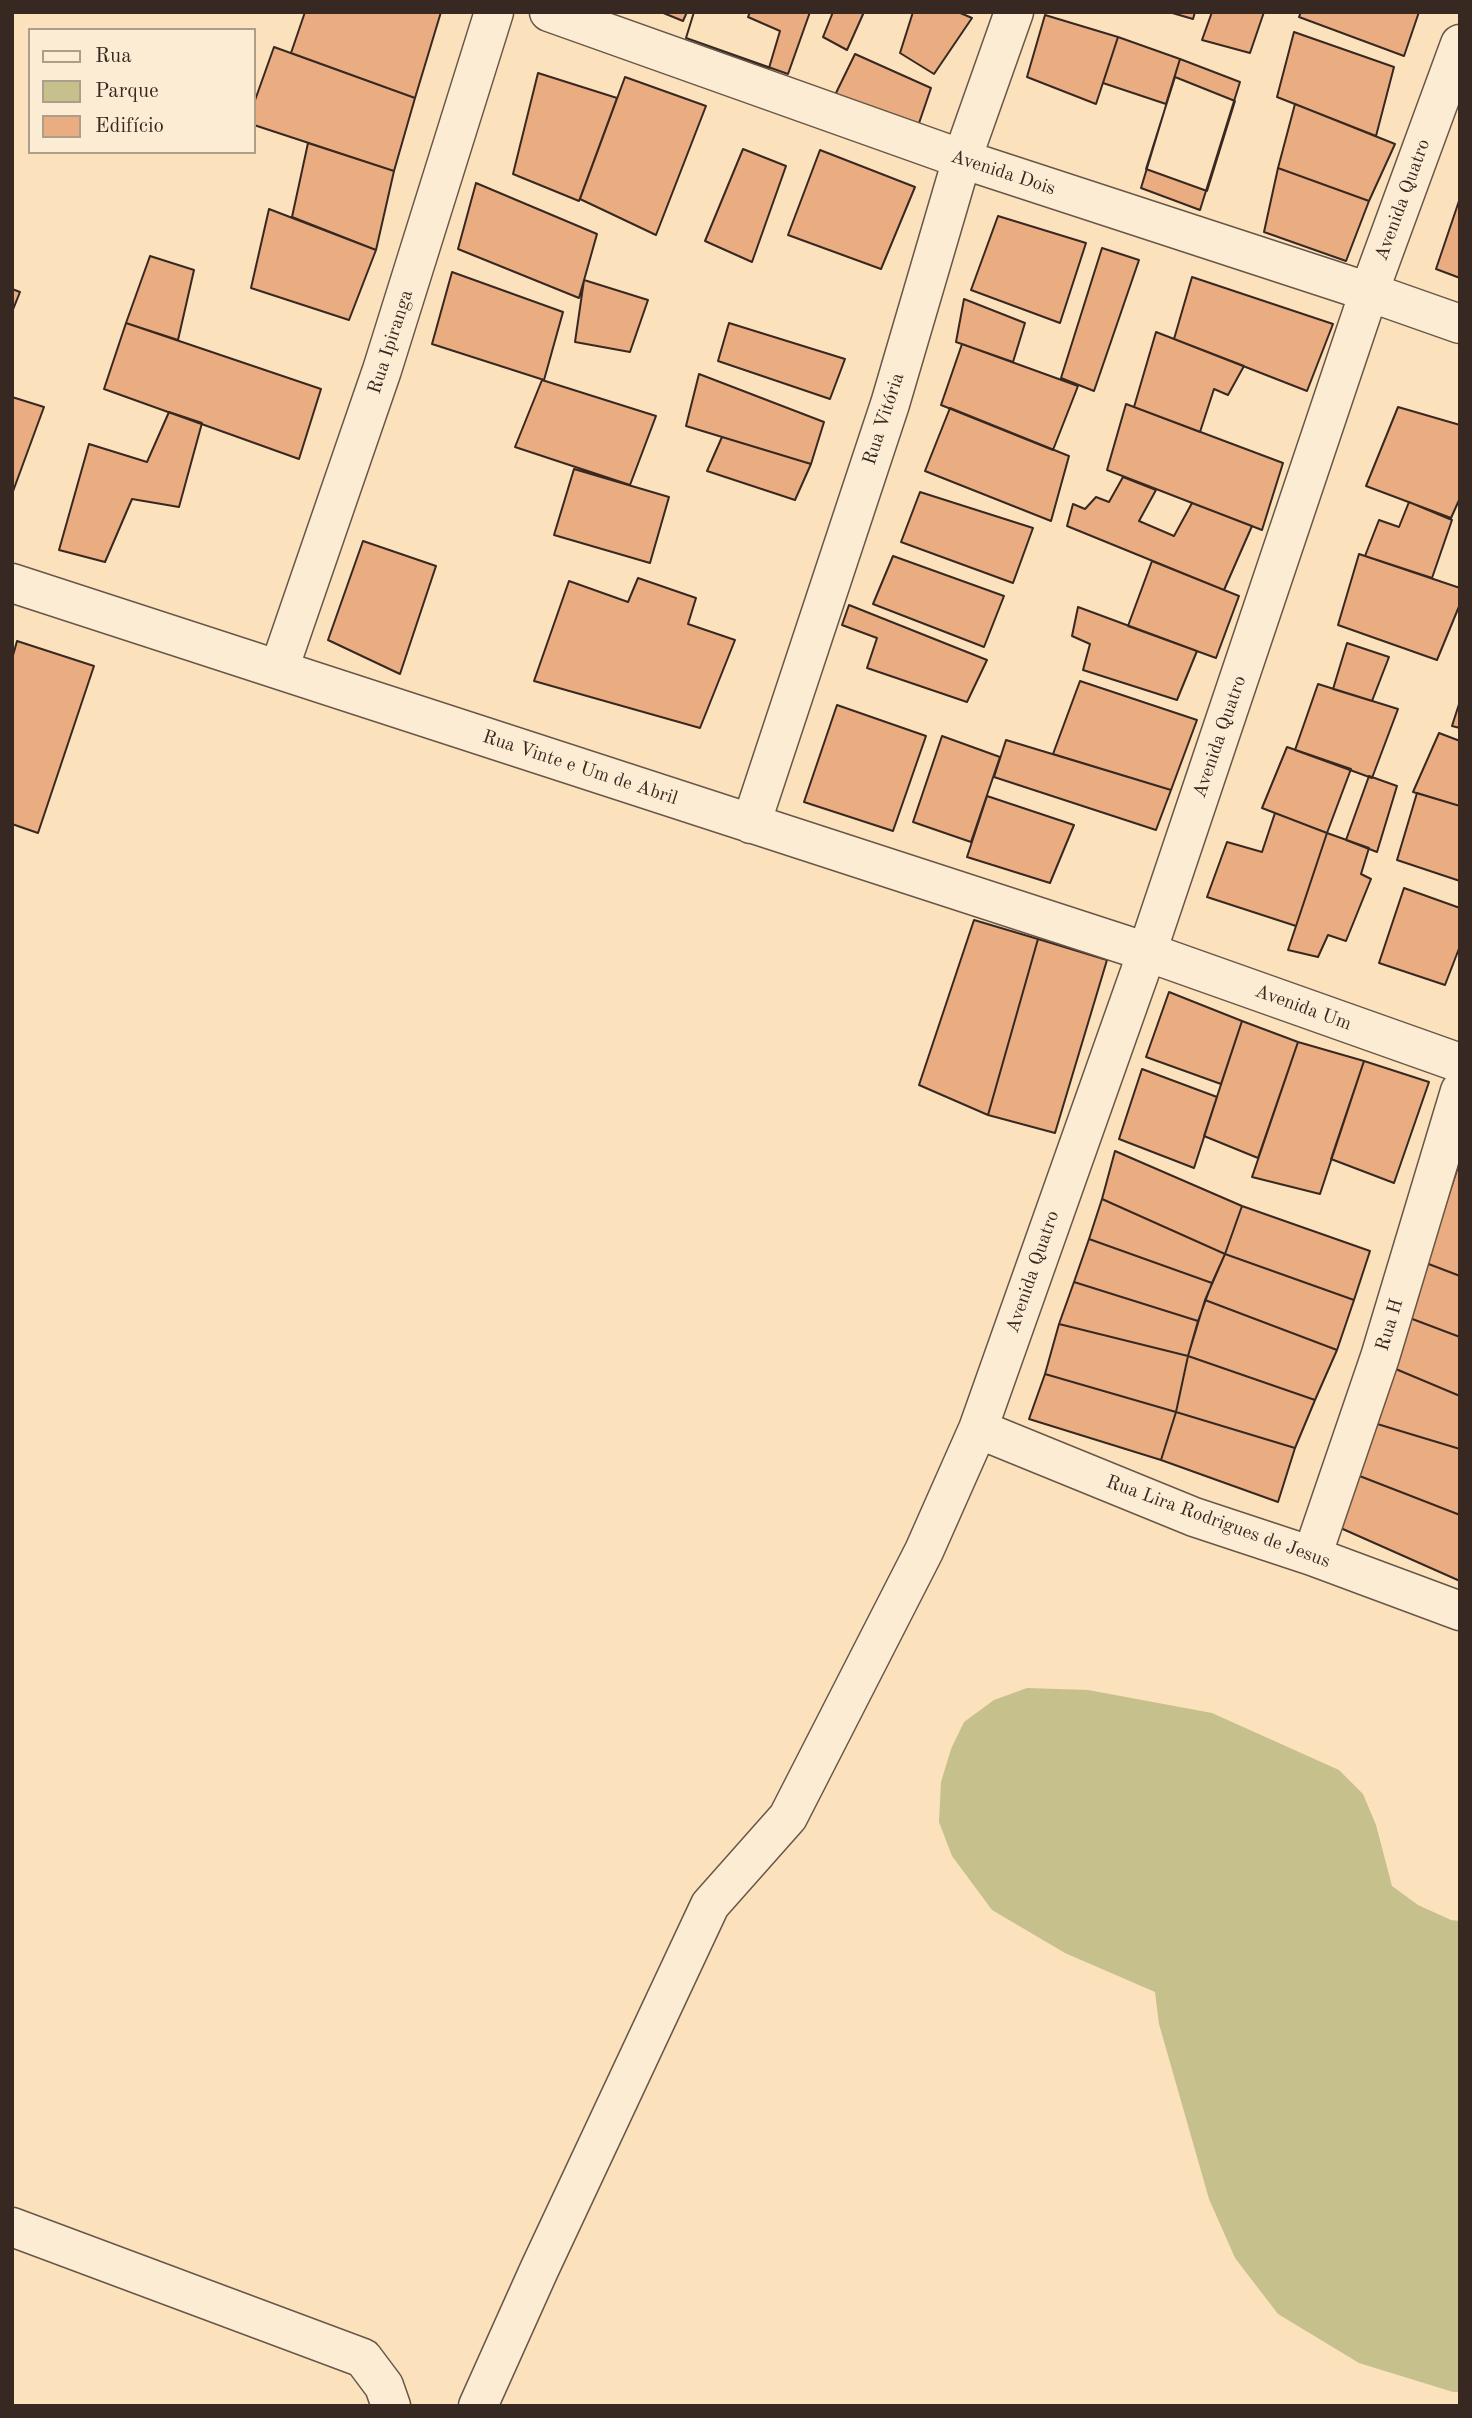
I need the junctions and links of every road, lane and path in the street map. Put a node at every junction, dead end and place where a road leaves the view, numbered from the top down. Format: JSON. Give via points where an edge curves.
{"nodes":[{"id":1,"x":495,"y":12,"type":"edge"},
{"id":2,"x":549,"y":12,"type":"edge"},
{"id":3,"x":1014,"y":12,"type":"edge"},
{"id":4,"x":1460,"y":44,"type":"edge"},
{"id":5,"x":961,"y":159,"type":"junction"},
{"id":6,"x":1369,"y":292,"type":"junction"},
{"id":7,"x":1460,"y":324,"type":"edge"},
{"id":8,"x":12,"y":583,"type":"edge"},
{"id":9,"x":279,"y":668,"type":"junction"},
{"id":10,"x":751,"y":824,"type":"junction"},
{"id":11,"x":1147,"y":952,"type":"junction"},
{"id":12,"x":1460,"y":1063,"type":"edge"},
{"id":13,"x":1460,"y":1091,"type":"edge"},
{"id":14,"x":978,"y":1429,"type":"junction"},
{"id":15,"x":1312,"y":1556,"type":"junction"},
{"id":16,"x":1460,"y":1611,"type":"edge"},
{"id":17,"x":12,"y":2227,"type":"edge"},
{"id":18,"x":391,"y":2406,"type":"edge"},
{"id":19,"x":478,"y":2406,"type":"edge"}],
"edges":[{"from":1,"to":9,"type":"street","name":"Rua Ipiranga","via":[[383,370]]},
{"from":2,"to":5,"type":"street","name":"Avenida Dois"},
{"from":3,"to":5,"type":"street","name":"Rua Vitória"},
{"from":4,"to":6,"type":"street","name":"Avenida Quatro"},
{"from":5,"to":6,"type":"street","name":"Avenida Dois"},
{"from":5,"to":10,"type":"street","name":"Rua Vitória","via":[[890,404]]},
{"from":6,"to":7,"type":"street","name":"Avenida Dois"},
{"from":6,"to":11,"type":"street","name":"Avenida Quatro"},
{"from":8,"to":9,"type":"street","name":"Rua Vinte e Um de Abril"},
{"from":9,"to":10,"type":"street","name":"Rua Vinte e Um de Abril"},
{"from":10,"to":11,"type":"street","name":"Rua Vinte e Um de Abril"},
{"from":11,"to":12,"type":"street","name":"Avenida Um"},
{"from":11,"to":14,"type":"street","name":"Avenida Quatro"},
{"from":13,"to":15,"type":"street","name":"Rua H","via":[[1380,1357]]},
{"from":14,"to":15,"type":"street","name":"Rua Lira Rodrigues de Jesus","via":[[1194,1517]]},
{"from":14,"to":19,"type":"street","name":"Avenida Quatro","via":[[924,1551],[788,1817],[710,1905]]},
{"from":15,"to":16,"type":"street","name":"Rua Lira Rodrigues de Jesus"},
{"from":17,"to":18,"type":"street","via":[[363,2358],[384,2386]]}]}
